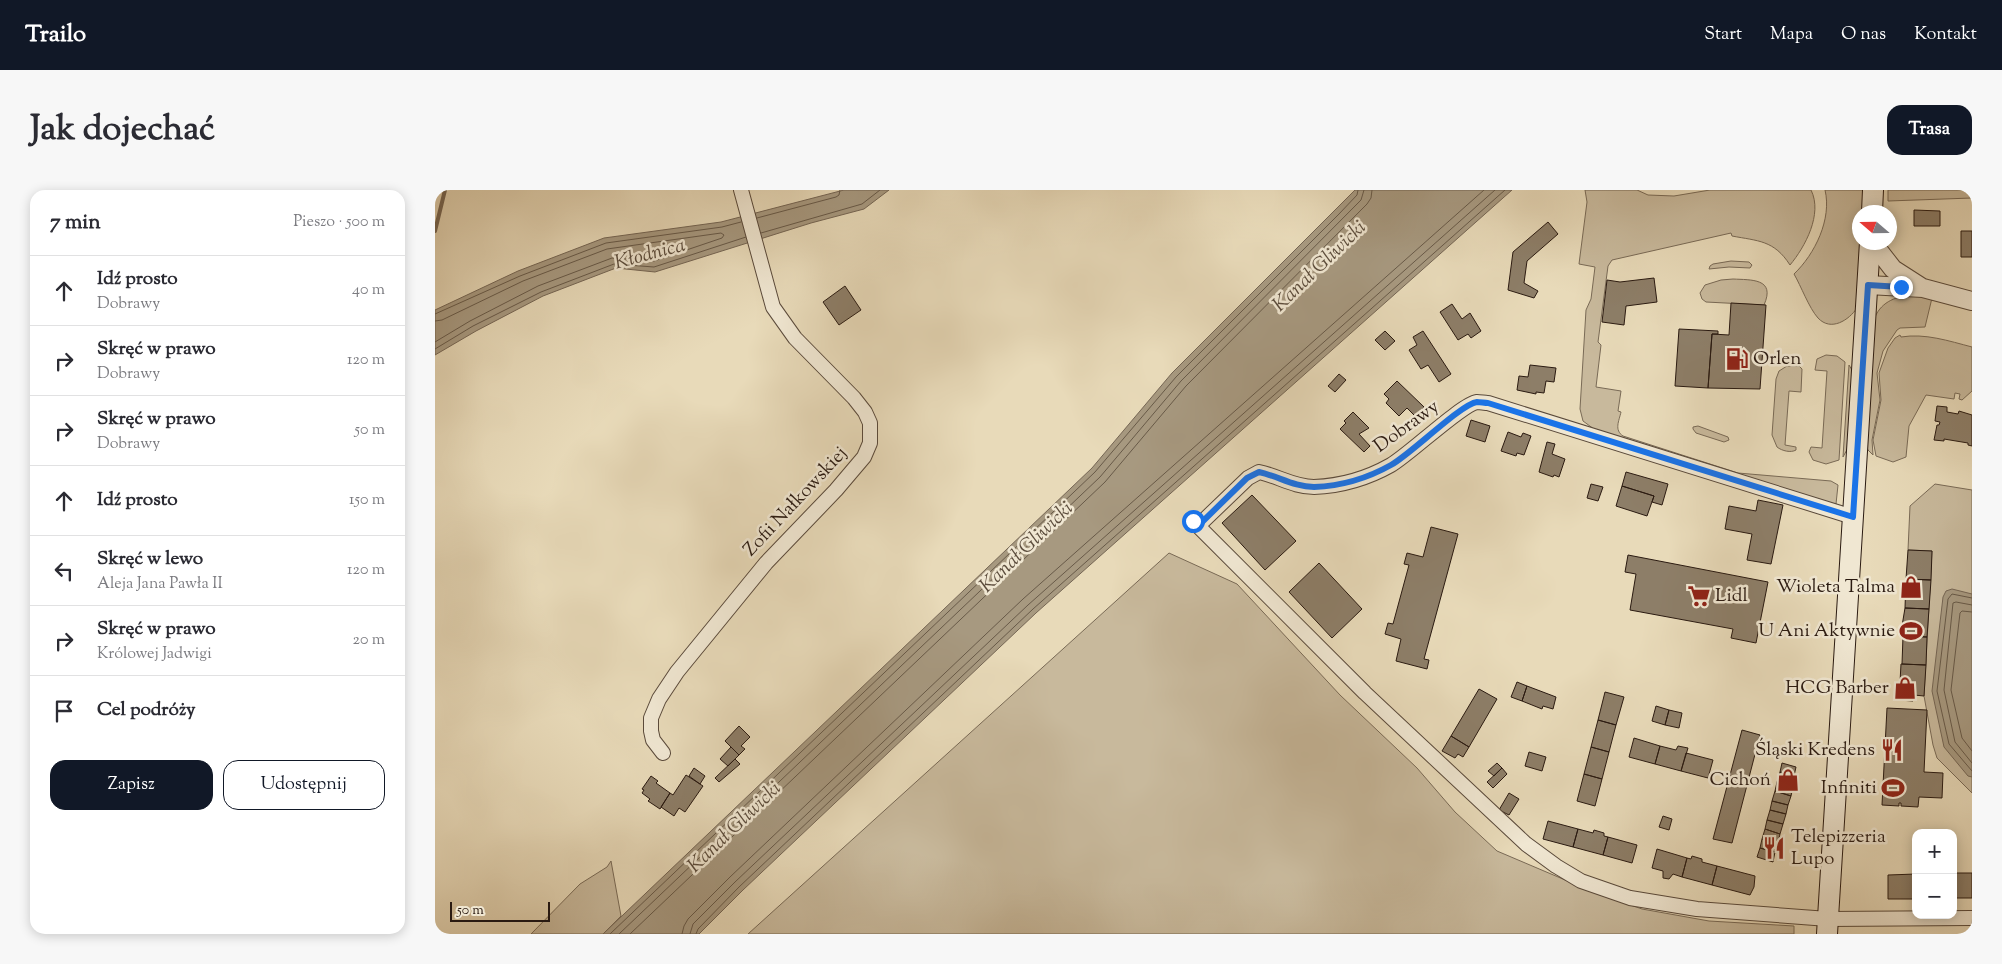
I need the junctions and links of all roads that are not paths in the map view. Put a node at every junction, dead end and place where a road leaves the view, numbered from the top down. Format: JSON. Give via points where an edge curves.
{"nodes":[{"id":1,"x":741,"y":190,"type":"edge"},
{"id":2,"x":1873,"y":190,"type":"edge"},
{"id":3,"x":1872,"y":205,"type":"edge"},
{"id":4,"x":1870,"y":250,"type":"edge"},
{"id":5,"x":1878,"y":250,"type":"edge"},
{"id":6,"x":1868,"y":285,"type":"junction"},
{"id":7,"x":1923,"y":288,"type":"junction"},
{"id":8,"x":1972,"y":301,"type":"edge"},
{"id":9,"x":1853,"y":517,"type":"junction"},
{"id":10,"x":663,"y":753,"type":"dead end"},
{"id":11,"x":1972,"y":918,"type":"edge"},
{"id":12,"x":1828,"y":926,"type":"edge"}],
"edges":[{"from":1,"to":10,"type":"street","name":"Zofii Nałkowskiej","via":[[773,307],[784,324],[865,412],[870,423],[870,443],[864,457],[766,562],[677,672],[651,718],[653,740]]},
{"from":2,"to":3,"type":"main road"},
{"from":4,"to":6,"type":"main road"},
{"from":5,"to":7,"type":"street","via":[[1893,269]]},
{"from":6,"to":7,"type":"street"},
{"from":6,"to":9,"type":"main road"},
{"from":7,"to":8,"type":"street"},
{"from":9,"to":12,"type":"main road"},
{"from":9,"to":12,"type":"street","name":"Dobrawy","via":[[1568,427],[1476,402],[1391,465],[1359,479],[1313,487],[1259,472],[1247,478],[1196,524],[1365,693],[1526,844],[1555,866],[1581,881],[1630,898]]},
{"from":11,"to":12,"type":"street"}]}
